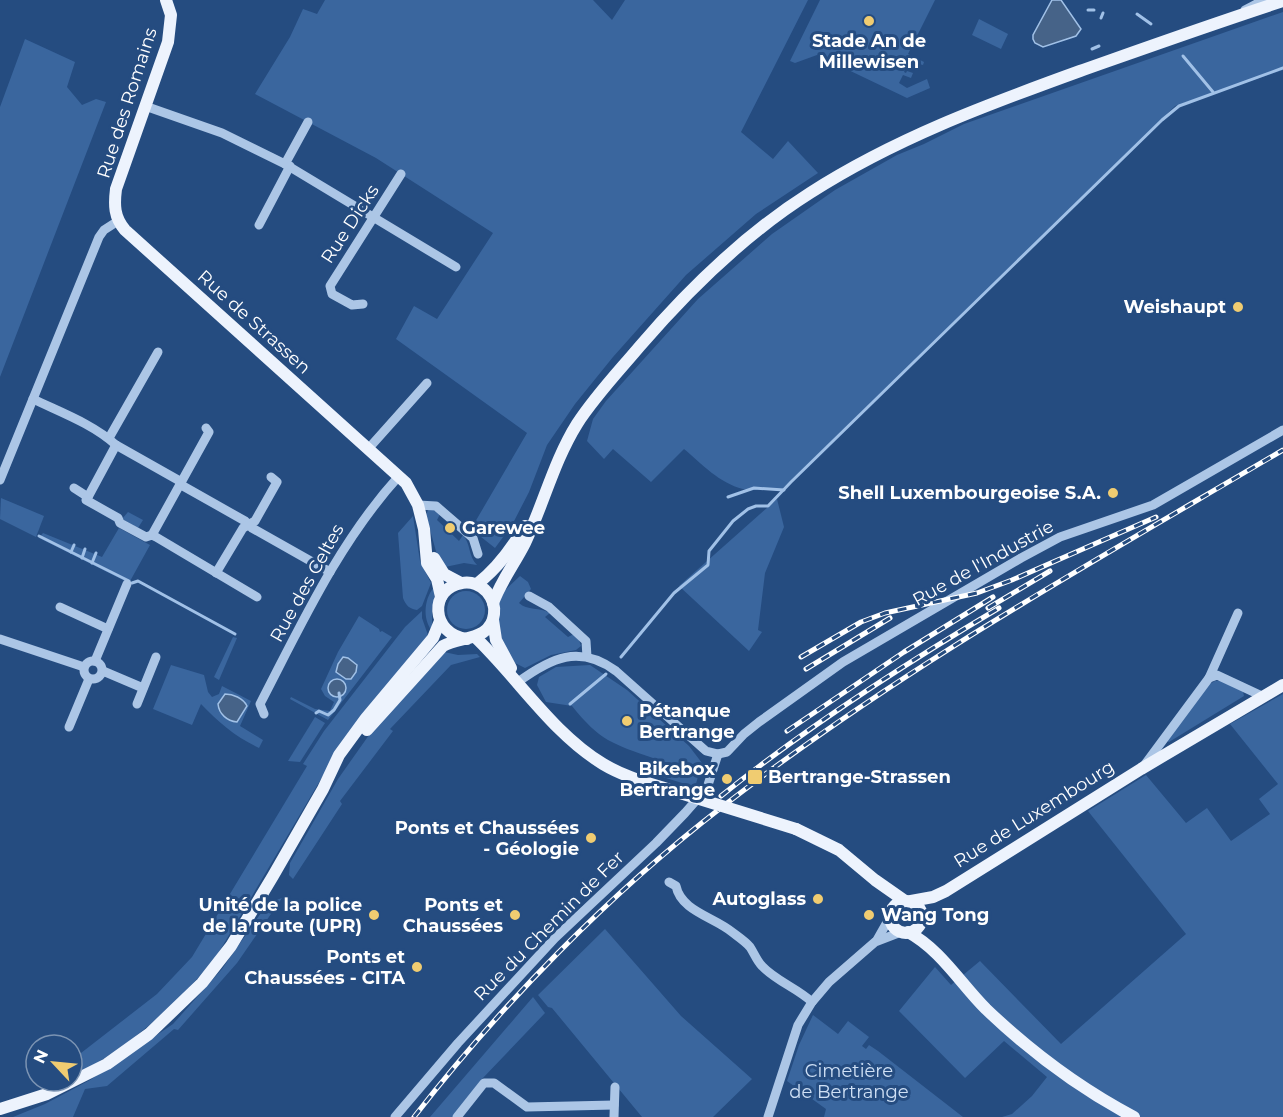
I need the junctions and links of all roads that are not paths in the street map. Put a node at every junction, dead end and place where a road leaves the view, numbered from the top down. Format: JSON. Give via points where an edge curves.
{"nodes":[{"id":1,"x":1264,"y":0,"type":"edge"},
{"id":2,"x":170,"y":1,"type":"edge"},
{"id":3,"x":1283,"y":1,"type":"edge"},
{"id":4,"x":1236,"y":16,"type":"junction"},
{"id":5,"x":145,"y":106,"type":"junction"},
{"id":6,"x":308,"y":122,"type":"dead end"},
{"id":7,"x":287,"y":165,"type":"junction"},
{"id":8,"x":401,"y":174,"type":"dead end"},
{"id":9,"x":374,"y":216,"type":"junction"},
{"id":10,"x":118,"y":221,"type":"junction"},
{"id":11,"x":259,"y":225,"type":"dead end"},
{"id":12,"x":456,"y":267,"type":"dead end"},
{"id":13,"x":363,"y":304,"type":"dead end"},
{"id":14,"x":158,"y":352,"type":"dead end"},
{"id":15,"x":427,"y":383,"type":"dead end"},
{"id":16,"x":33,"y":399,"type":"junction"},
{"id":17,"x":206,"y":428,"type":"dead end"},
{"id":18,"x":1283,"y":430,"type":"edge"},
{"id":19,"x":113,"y":442,"type":"junction"},
{"id":20,"x":369,"y":448,"type":"junction"},
{"id":21,"x":399,"y":476,"type":"junction"},
{"id":22,"x":271,"y":477,"type":"dead end"},
{"id":23,"x":0,"y":480,"type":"edge"},
{"id":24,"x":180,"y":483,"type":"junction"},
{"id":25,"x":74,"y":489,"type":"dead end"},
{"id":26,"x":545,"y":491,"type":"junction"},
{"id":27,"x":88,"y":497,"type":"junction"},
{"id":28,"x":418,"y":505,"type":"junction"},
{"id":29,"x":249,"y":524,"type":"junction"},
{"id":30,"x":423,"y":529,"type":"junction"},
{"id":31,"x":152,"y":535,"type":"junction"},
{"id":32,"x":478,"y":554,"type":"dead end"},
{"id":33,"x":330,"y":572,"type":"junction"},
{"id":34,"x":216,"y":573,"type":"junction"},
{"id":35,"x":461,"y":583,"type":"junction"},
{"id":36,"x":127,"y":584,"type":"dead end"},
{"id":37,"x":477,"y":584,"type":"junction"},
{"id":38,"x":529,"y":596,"type":"dead end"},
{"id":39,"x":257,"y":597,"type":"dead end"},
{"id":40,"x":441,"y":597,"type":"junction"},
{"id":41,"x":493,"y":603,"type":"junction"},
{"id":42,"x":60,"y":607,"type":"dead end"},
{"id":43,"x":1238,"y":613,"type":"dead end"},
{"id":44,"x":493,"y":620,"type":"junction"},
{"id":45,"x":440,"y":621,"type":"junction"},
{"id":46,"x":108,"y":629,"type":"junction"},
{"id":47,"x":471,"y":638,"type":"junction"},
{"id":48,"x":0,"y":639,"type":"edge"},
{"id":49,"x":156,"y":657,"type":"dead end"},
{"id":50,"x":587,"y":657,"type":"junction"},
{"id":51,"x":95,"y":661,"type":"junction"},
{"id":52,"x":84,"y":667,"type":"junction"},
{"id":53,"x":103,"y":671,"type":"junction"},
{"id":54,"x":89,"y":678,"type":"junction"},
{"id":55,"x":1209,"y":678,"type":"junction"},
{"id":56,"x":518,"y":682,"type":"junction"},
{"id":57,"x":1283,"y":685,"type":"edge"},
{"id":58,"x":143,"y":688,"type":"junction"},
{"id":59,"x":1262,"y":696,"type":"junction"},
{"id":60,"x":137,"y":704,"type":"dead end"},
{"id":61,"x":264,"y":714,"type":"dead end"},
{"id":62,"x":69,"y":727,"type":"dead end"},
{"id":63,"x":718,"y":754,"type":"junction"},
{"id":64,"x":1141,"y":769,"type":"junction"},
{"id":65,"x":323,"y":789,"type":"junction"},
{"id":66,"x":875,"y":880,"type":"junction"},
{"id":67,"x":669,"y":882,"type":"dead end"},
{"id":68,"x":946,"y":891,"type":"junction"},
{"id":69,"x":908,"y":901,"type":"junction"},
{"id":70,"x":891,"y":914,"type":"junction"},
{"id":71,"x":921,"y":921,"type":"junction"},
{"id":72,"x":905,"y":932,"type":"junction"},
{"id":73,"x":875,"y":942,"type":"junction"},
{"id":74,"x":931,"y":947,"type":"junction"},
{"id":75,"x":812,"y":1002,"type":"junction"},
{"id":76,"x":615,"y":1087,"type":"dead end"},
{"id":77,"x":614,"y":1105,"type":"junction"},
{"id":78,"x":0,"y":1109,"type":"edge"},
{"id":79,"x":395,"y":1117,"type":"edge"},
{"id":80,"x":457,"y":1117,"type":"edge"},
{"id":81,"x":614,"y":1117,"type":"edge"},
{"id":82,"x":768,"y":1117,"type":"edge"},
{"id":83,"x":1134,"y":1117,"type":"edge"}],
"edges":[{"from":1,"to":4,"type":"street"},
{"from":2,"to":5,"type":"main road","name":"Rue des Romains","via":[[168,42]]},
{"from":3,"to":4,"type":"main road"},
{"from":4,"to":26,"type":"main road","via":[[939,124],[873,155],[807,194],[732,252],[662,321],[579,420]]},
{"from":5,"to":7,"type":"street","via":[[222,132]]},
{"from":5,"to":10,"type":"main road","name":"Rue des Romains","via":[[116,189]]},
{"from":6,"to":7,"type":"street"},
{"from":7,"to":9,"type":"street"},
{"from":7,"to":11,"type":"street"},
{"from":8,"to":9,"type":"street","name":"Rue Dicks"},
{"from":9,"to":12,"type":"street"},
{"from":9,"to":13,"type":"street","name":"Rue Dicks","via":[[330,286],[332,294],[352,305]]},
{"from":10,"to":16,"type":"street","via":[[99,237]]},
{"from":10,"to":20,"type":"main road","name":"Rue de Strassen"},
{"from":14,"to":19,"type":"street"},
{"from":15,"to":20,"type":"street"},
{"from":16,"to":19,"type":"street"},
{"from":16,"to":23,"type":"street"},
{"from":17,"to":24,"type":"street","via":[[209,432]]},
{"from":18,"to":63,"type":"street","name":"Rue de l'Industrie","via":[[1153,505],[1060,537],[1021,558],[843,662],[759,722],[727,752]]},
{"from":19,"to":24,"type":"street"},
{"from":19,"to":27,"type":"street"},
{"from":20,"to":21,"type":"main road","name":"Rue de Strassen"},
{"from":21,"to":28,"type":"main road","name":"Rue de Strassen"},
{"from":21,"to":33,"type":"street","name":"Rue des Celtes","via":[[371,507]]},
{"from":22,"to":29,"type":"street","via":[[277,482],[255,521]]},
{"from":24,"to":29,"type":"street"},
{"from":24,"to":31,"type":"street"},
{"from":25,"to":27,"type":"street"},
{"from":26,"to":37,"type":"main road","via":[[504,559]]},
{"from":26,"to":41,"type":"main road","via":[[524,545]]},
{"from":27,"to":31,"type":"street","via":[[86,500],[118,518],[120,523],[146,537]]},
{"from":28,"to":30,"type":"main road","name":"Rue de Strassen"},
{"from":28,"to":32,"type":"street","via":[[436,506],[473,538]]},
{"from":29,"to":33,"type":"street"},
{"from":29,"to":34,"type":"street"},
{"from":30,"to":35,"type":"main road","name":"Rue de Strassen","via":[[436,564],[444,574]]},
{"from":30,"to":40,"type":"main road","name":"Rue de Strassen","via":[[427,563],[437,579]]},
{"from":31,"to":34,"type":"street"},
{"from":33,"to":61,"type":"street","name":"Rue des Celtes","via":[[260,704]]},
{"from":34,"to":39,"type":"street"},
{"from":35,"to":37,"type":"main road"},
{"from":35,"to":40,"type":"main road"},
{"from":36,"to":46,"type":"street"},
{"from":37,"to":41,"type":"main road"},
{"from":38,"to":50,"type":"street","via":[[549,607],[586,641]]},
{"from":40,"to":45,"type":"main road"},
{"from":41,"to":44,"type":"main road"},
{"from":42,"to":46,"type":"street"},
{"from":43,"to":55,"type":"street","name":"Rue de Luxembourg"},
{"from":44,"to":47,"type":"main road","via":[[483,633]]},
{"from":44,"to":56,"type":"main road","via":[[496,640]]},
{"from":45,"to":47,"type":"main road","via":[[450,634]]},
{"from":45,"to":65,"type":"main road","via":[[433,638],[339,755]]},
{"from":46,"to":51,"type":"street"},
{"from":47,"to":56,"type":"main road"},
{"from":47,"to":65,"type":"main road","via":[[442,646],[374,722]]},
{"from":48,"to":52,"type":"street"},
{"from":49,"to":58,"type":"street"},
{"from":50,"to":56,"type":"street","via":[[558,659]]},
{"from":50,"to":63,"type":"street","via":[[616,671],[706,751]]},
{"from":51,"to":52,"type":"street"},
{"from":51,"to":53,"type":"street"},
{"from":52,"to":54,"type":"street"},
{"from":53,"to":54,"type":"street","via":[[98,678]]},
{"from":53,"to":58,"type":"street"},
{"from":54,"to":62,"type":"street"},
{"from":55,"to":59,"type":"street","via":[[1217,675]]},
{"from":55,"to":64,"type":"street","name":"Rue de Luxembourg"},
{"from":56,"to":66,"type":"main road","bridge":true,"via":[[589,754],[615,770],[796,829],[839,849]]},
{"from":57,"to":59,"type":"main road","name":"Rue de Luxembourg"},
{"from":58,"to":60,"type":"street"},
{"from":59,"to":64,"type":"main road","name":"Rue de Luxembourg"},
{"from":63,"to":79,"type":"street","name":"Rue du Chemin de Fer","via":[[707,788],[685,813],[555,938]]},
{"from":64,"to":68,"type":"main road","name":"Rue de Luxembourg"},
{"from":65,"to":78,"type":"main road","via":[[231,946],[185,1001],[149,1034],[107,1064],[47,1094]]},
{"from":66,"to":69,"type":"main road"},
{"from":66,"to":70,"type":"main road"},
{"from":67,"to":75,"type":"street","via":[[704,917],[724,926],[749,946],[762,966]]},
{"from":68,"to":69,"type":"main road","name":"Rue de Luxembourg"},
{"from":68,"to":71,"type":"main road","name":"Rue de Luxembourg"},
{"from":69,"to":70,"type":"main road","via":[[896,904]]},
{"from":69,"to":71,"type":"main road","via":[[919,907]]},
{"from":70,"to":72,"type":"main road","via":[[892,923]]},
{"from":70,"to":73,"type":"street"},
{"from":71,"to":72,"type":"main road"},
{"from":71,"to":74,"type":"main road"},
{"from":72,"to":73,"type":"street"},
{"from":72,"to":74,"type":"main road"},
{"from":73,"to":75,"type":"street"},
{"from":74,"to":83,"type":"main road","via":[[1014,1036],[1055,1069]]},
{"from":75,"to":82,"type":"street","via":[[798,1025]]},
{"from":76,"to":77,"type":"street"},
{"from":77,"to":80,"type":"street","via":[[527,1107],[494,1083],[484,1083]]},
{"from":77,"to":81,"type":"street"}]}
